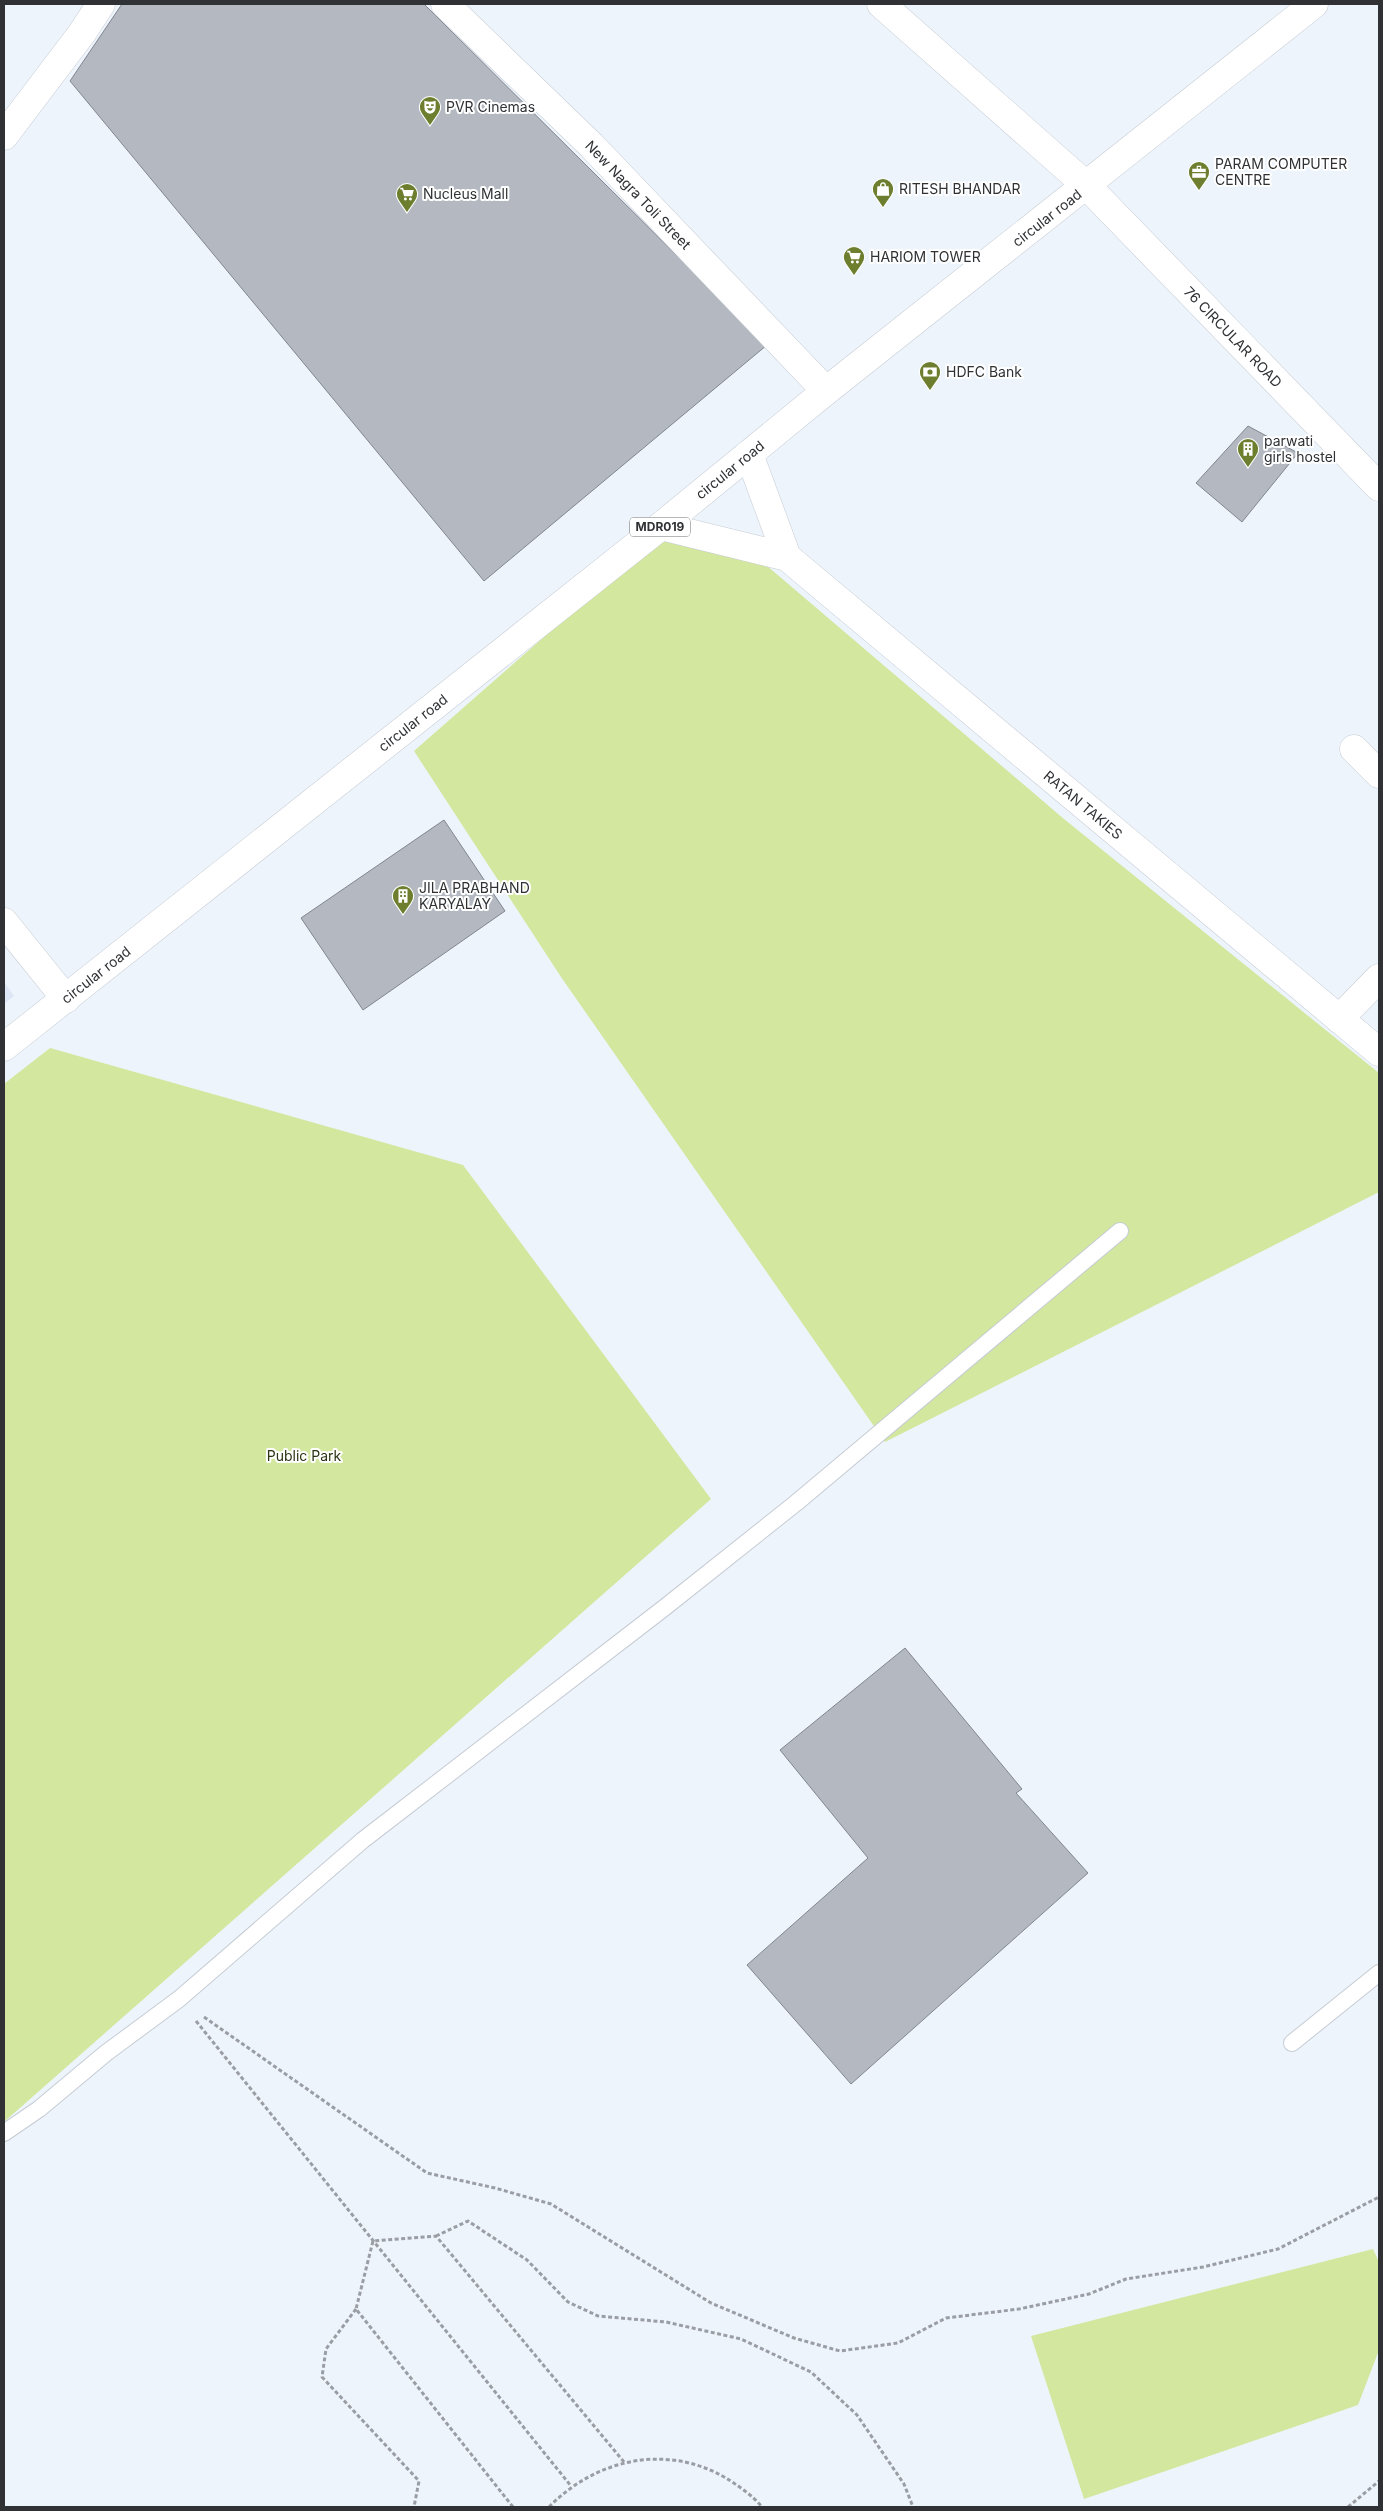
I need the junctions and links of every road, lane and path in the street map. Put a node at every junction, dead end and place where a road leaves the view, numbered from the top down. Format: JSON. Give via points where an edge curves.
{"nodes":[{"id":1,"x":101,"y":4,"type":"edge"},
{"id":2,"x":445,"y":4,"type":"edge"},
{"id":3,"x":882,"y":4,"type":"edge"},
{"id":4,"x":1314,"y":4,"type":"edge"},
{"id":5,"x":4,"y":136,"type":"edge"},
{"id":6,"x":1087,"y":186,"type":"junction"},
{"id":7,"x":826,"y":391,"type":"junction"},
{"id":8,"x":749,"y":454,"type":"junction"},
{"id":9,"x":1379,"y":487,"type":"edge"},
{"id":10,"x":661,"y":526,"type":"junction"},
{"id":11,"x":787,"y":557,"type":"junction"},
{"id":12,"x":1354,"y":750,"type":"dead end"},
{"id":13,"x":1379,"y":774,"type":"edge"},
{"id":14,"x":4,"y":922,"type":"edge"},
{"id":15,"x":1379,"y":978,"type":"edge"},
{"id":16,"x":66,"y":999,"type":"junction"},
{"id":17,"x":1339,"y":1019,"type":"junction"},
{"id":18,"x":4,"y":1047,"type":"edge"},
{"id":19,"x":1379,"y":1052,"type":"edge"},
{"id":20,"x":1120,"y":1231,"type":"dead end"},
{"id":21,"x":1379,"y":1973,"type":"edge"},
{"id":22,"x":179,"y":1999,"type":"junction"},
{"id":23,"x":1292,"y":2043,"type":"dead end"},
{"id":24,"x":4,"y":2133,"type":"edge"},
{"id":25,"x":1379,"y":2197,"type":"edge"},
{"id":26,"x":436,"y":2236,"type":"junction"},
{"id":27,"x":374,"y":2241,"type":"junction"},
{"id":28,"x":356,"y":2309,"type":"junction"},
{"id":29,"x":624,"y":2462,"type":"junction"},
{"id":30,"x":1379,"y":2480,"type":"edge"},
{"id":31,"x":571,"y":2486,"type":"junction"},
{"id":32,"x":414,"y":2507,"type":"edge"},
{"id":33,"x":513,"y":2507,"type":"edge"},
{"id":34,"x":548,"y":2507,"type":"edge"},
{"id":35,"x":762,"y":2507,"type":"edge"},
{"id":36,"x":914,"y":2507,"type":"edge"},
{"id":37,"x":1348,"y":2507,"type":"edge"}],
"edges":[{"from":1,"to":5,"type":"street"},
{"from":2,"to":7,"type":"street","name":"New Nagra Toli Street","via":[[591,145]]},
{"from":3,"to":6,"type":"street","name":"76 CIRCULAR ROAD"},
{"from":4,"to":6,"type":"street","name":"circular road","number":"MDR019"},
{"from":6,"to":7,"type":"street","name":"circular road","number":"MDR019"},
{"from":6,"to":9,"type":"street","name":"76 CIRCULAR ROAD"},
{"from":7,"to":8,"type":"street","name":"circular road","number":"MDR019"},
{"from":8,"to":10,"type":"street","name":"circular road","number":"MDR019"},
{"from":8,"to":11,"type":"street","name":"RATAN TAKIES"},
{"from":10,"to":11,"type":"street","name":"RATAN TAKIES"},
{"from":10,"to":16,"type":"street","name":"circular road","number":"MDR019"},
{"from":11,"to":17,"type":"street","name":"RATAN TAKIES"},
{"from":12,"to":13,"type":"street"},
{"from":14,"to":16,"type":"street"},
{"from":15,"to":17,"type":"street"},
{"from":16,"to":18,"type":"street","name":"circular road","number":"MDR019"},
{"from":17,"to":19,"type":"street","name":"RATAN TAKIES"},
{"from":20,"to":22,"type":"lane","via":[[796,1503],[364,1840]]},
{"from":21,"to":23,"type":"lane"},
{"from":22,"to":24,"type":"lane"},
{"from":22,"to":25,"type":"path","via":[[427,2173],[550,2204],[711,2303],[794,2338],[840,2351],[898,2343],[946,2318],[1019,2309],[1089,2294],[1126,2278],[1203,2267],[1278,2249]]},
{"from":22,"to":27,"type":"path"},
{"from":26,"to":27,"type":"path"},
{"from":26,"to":29,"type":"path"},
{"from":26,"to":36,"type":"path","via":[[468,2221],[527,2260],[568,2302],[598,2316],[666,2322],[741,2339],[811,2372],[857,2415],[904,2484]]},
{"from":27,"to":28,"type":"path"},
{"from":27,"to":31,"type":"path"},
{"from":28,"to":32,"type":"path","via":[[326,2349],[322,2377],[419,2481]]},
{"from":28,"to":33,"type":"path"},
{"from":29,"to":31,"type":"path","via":[[597,2471]]},
{"from":29,"to":35,"type":"path","via":[[654,2458],[712,2470],[737,2485]]},
{"from":30,"to":37,"type":"path"},
{"from":31,"to":34,"type":"path"}]}
